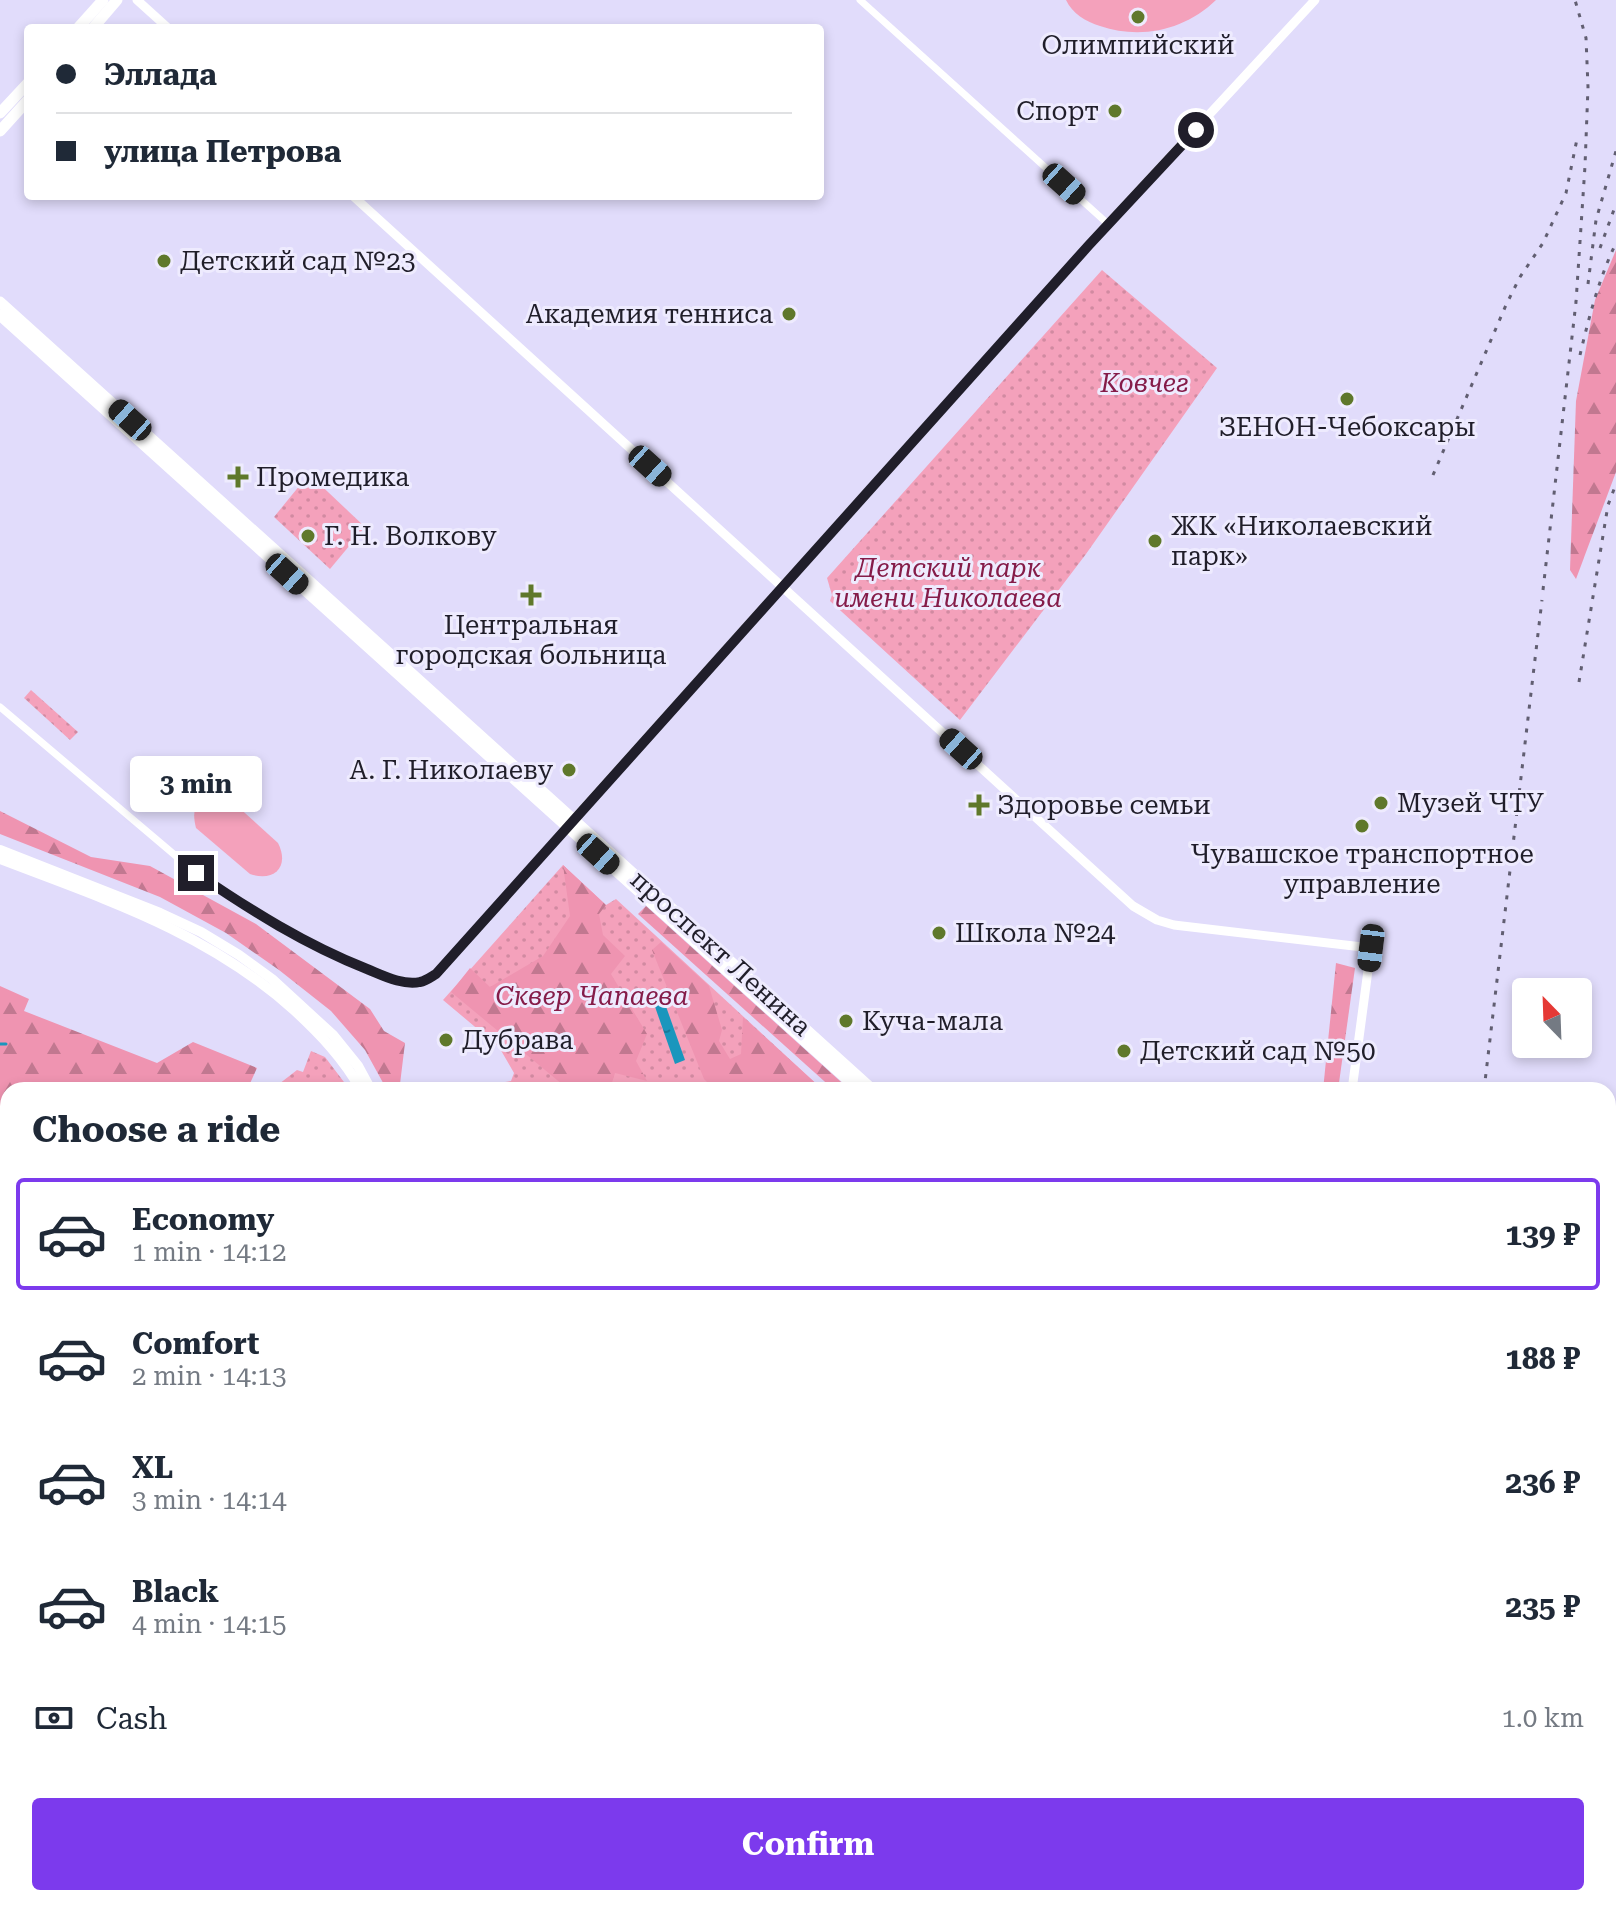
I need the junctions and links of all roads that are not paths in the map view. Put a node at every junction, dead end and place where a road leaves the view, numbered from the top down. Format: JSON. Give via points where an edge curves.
{"nodes":[{"id":1,"x":103,"y":0,"type":"edge"},
{"id":2,"x":117,"y":0,"type":"edge"},
{"id":3,"x":137,"y":0,"type":"edge"},
{"id":4,"x":860,"y":0,"type":"edge"},
{"id":5,"x":1315,"y":0,"type":"edge"},
{"id":6,"x":82,"y":24,"type":"edge"},
{"id":7,"x":96,"y":24,"type":"edge"},
{"id":8,"x":164,"y":24,"type":"edge"},
{"id":9,"x":24,"y":87,"type":"edge"},
{"id":10,"x":24,"y":104,"type":"edge"},
{"id":11,"x":0,"y":113,"type":"edge"},
{"id":12,"x":0,"y":131,"type":"edge"},
{"id":13,"x":357,"y":200,"type":"edge"},
{"id":14,"x":1108,"y":224,"type":"junction"},
{"id":15,"x":0,"y":302,"type":"edge"},
{"id":16,"x":0,"y":315,"type":"edge"},
{"id":17,"x":784,"y":587,"type":"junction"},
{"id":18,"x":0,"y":707,"type":"edge"},
{"id":19,"x":570,"y":823,"type":"junction"},
{"id":20,"x":0,"y":850,"type":"edge"},
{"id":21,"x":0,"y":859,"type":"edge"},
{"id":22,"x":356,"y":1082,"type":"edge"},
{"id":23,"x":367,"y":1082,"type":"edge"},
{"id":24,"x":850,"y":1082,"type":"edge"},
{"id":25,"x":864,"y":1082,"type":"edge"},
{"id":26,"x":1353,"y":1082,"type":"edge"}],
"edges":[{"from":1,"to":6,"type":"main road"},
{"from":2,"to":7,"type":"main road"},
{"from":3,"to":8,"type":"street"},
{"from":4,"to":14,"type":"street"},
{"from":5,"to":14,"type":"street"},
{"from":9,"to":11,"type":"main road"},
{"from":10,"to":12,"type":"main road"},
{"from":13,"to":17,"type":"street"},
{"from":14,"to":17,"type":"street"},
{"from":15,"to":19,"type":"main road","name":"проспект Ленина"},
{"from":16,"to":19,"type":"main road","name":"проспект Ленина"},
{"from":17,"to":19,"type":"street"},
{"from":17,"to":26,"type":"street","via":[[1147,916],[1174,925],[1371,948]]},
{"from":18,"to":19,"type":"street","via":[[196,873],[237,901],[340,958],[408,982],[436,974]]},
{"from":19,"to":24,"type":"main road","name":"проспект Ленина"},
{"from":19,"to":25,"type":"main road","name":"проспект Ленина"},
{"from":20,"to":23,"type":"main road","via":[[160,913],[239,955],[333,1035]]},
{"from":21,"to":22,"type":"main road","via":[[149,917],[240,968],[309,1024]]}]}
